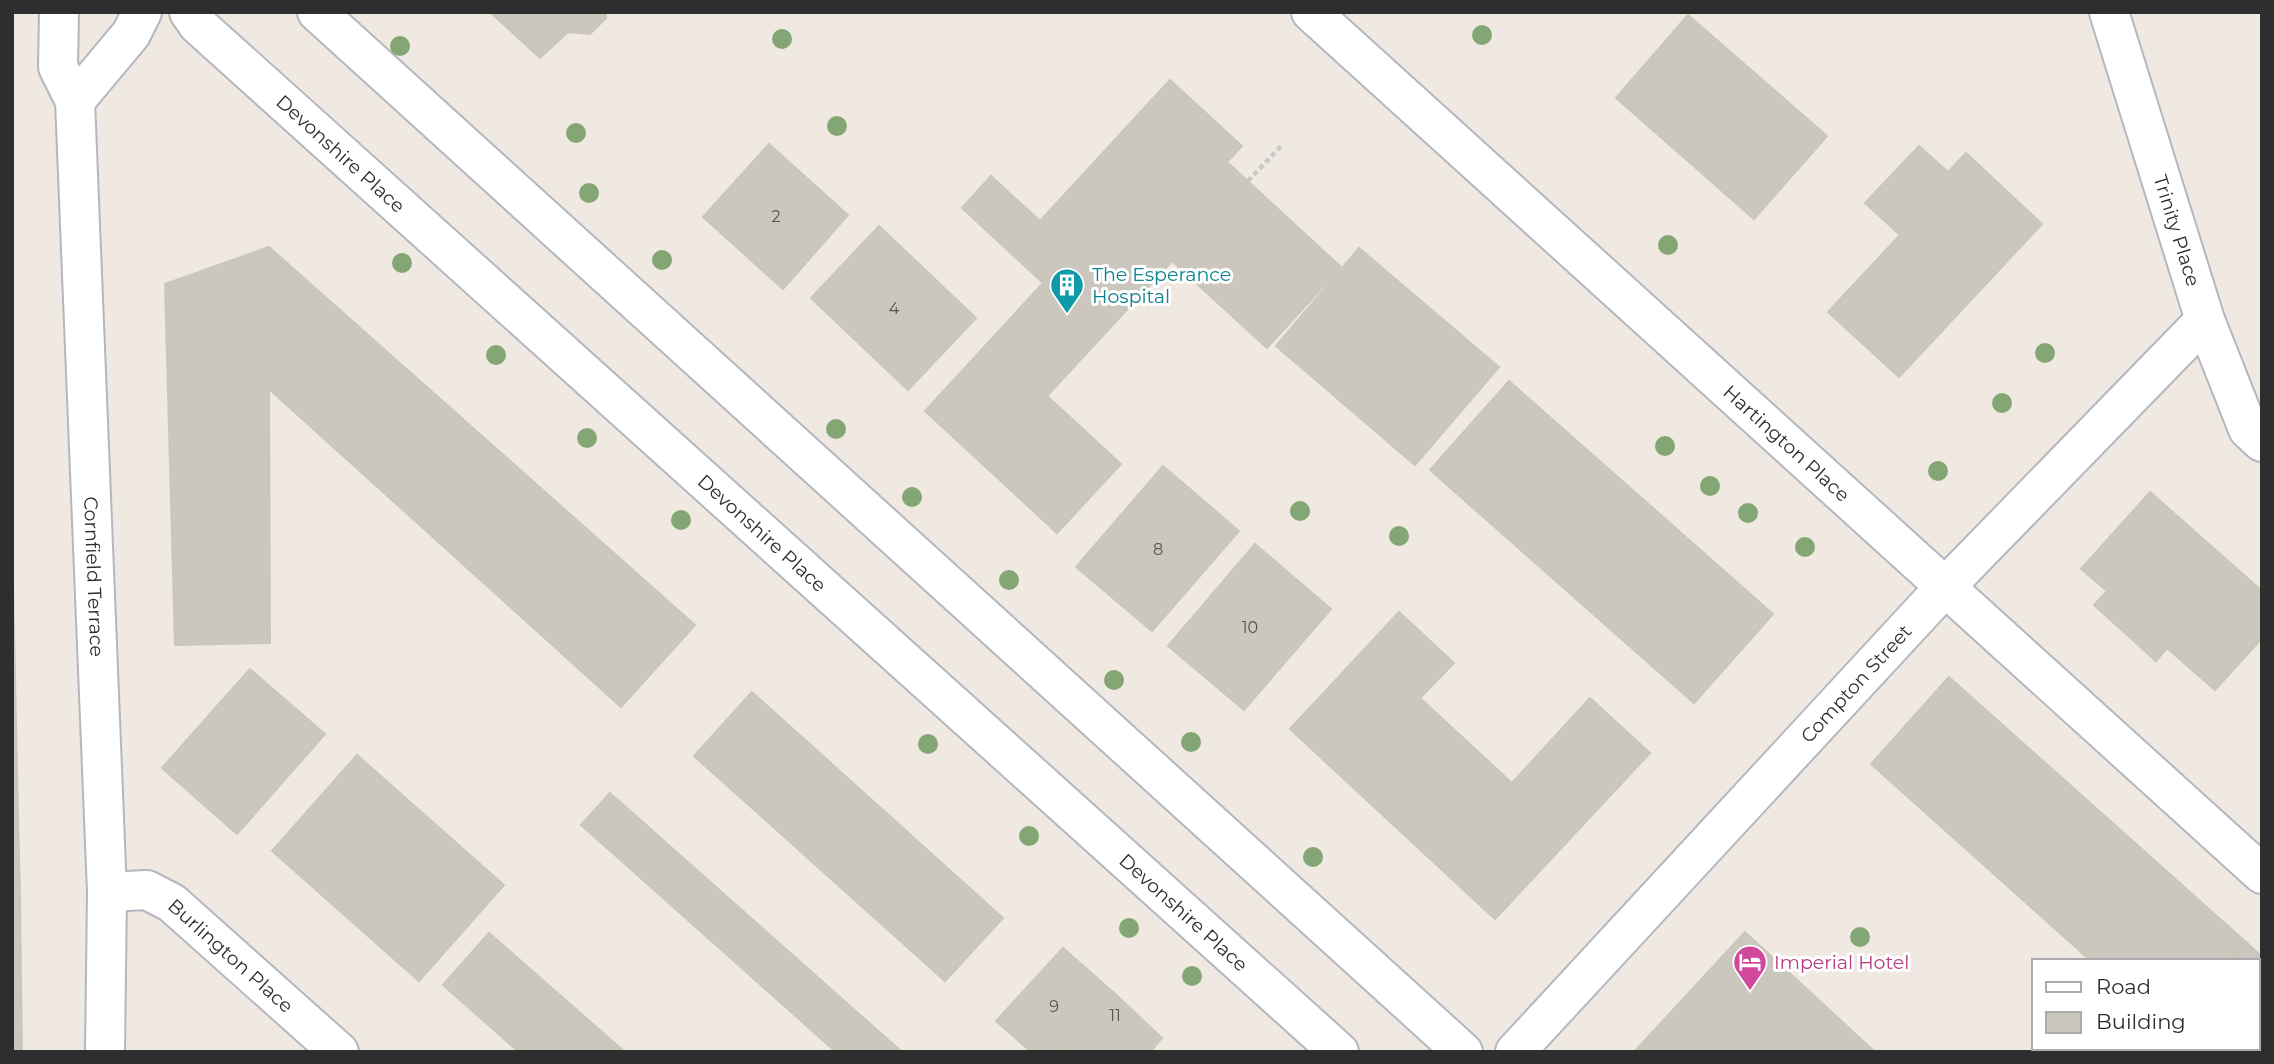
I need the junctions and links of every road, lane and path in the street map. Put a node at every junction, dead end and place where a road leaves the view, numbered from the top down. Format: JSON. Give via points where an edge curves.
{"nodes":[{"id":1,"x":59,"y":12,"type":"edge"},
{"id":2,"x":142,"y":12,"type":"edge"},
{"id":3,"x":189,"y":12,"type":"edge"},
{"id":4,"x":317,"y":12,"type":"edge"},
{"id":5,"x":1311,"y":12,"type":"edge"},
{"id":6,"x":2109,"y":12,"type":"edge"},
{"id":7,"x":75,"y":101,"type":"junction"},
{"id":8,"x":1283,"y":144,"type":"dead end"},
{"id":9,"x":1248,"y":181,"type":"dead end"},
{"id":10,"x":2205,"y":320,"type":"junction"},
{"id":11,"x":2262,"y":442,"type":"edge"},
{"id":12,"x":1945,"y":587,"type":"junction"},
{"id":13,"x":2262,"y":874,"type":"edge"},
{"id":14,"x":107,"y":892,"type":"junction"},
{"id":15,"x":105,"y":1052,"type":"edge"},
{"id":16,"x":339,"y":1052,"type":"edge"},
{"id":17,"x":1339,"y":1052,"type":"edge"},
{"id":18,"x":1462,"y":1052,"type":"edge"},
{"id":19,"x":1515,"y":1052,"type":"edge"}],
"edges":[{"from":1,"to":7,"type":"street","name":"Cornfield Terrace","via":[[58,67]]},
{"from":2,"to":7,"type":"street","via":[[131,34]]},
{"from":3,"to":17,"type":"street","name":"Devonshire Place","via":[[198,25]]},
{"from":4,"to":18,"type":"street"},
{"from":5,"to":12,"type":"street","name":"Hartington Place"},
{"from":6,"to":10,"type":"street","name":"Trinity Place"},
{"from":7,"to":14,"type":"street","name":"Cornfield Terrace"},
{"from":8,"to":9,"type":"path"},
{"from":10,"to":11,"type":"street","name":"Trinity Place","via":[[2248,429]]},
{"from":10,"to":12,"type":"street","name":"Compton Street"},
{"from":12,"to":13,"type":"street","name":"Hartington Place"},
{"from":12,"to":19,"type":"street","name":"Compton Street"},
{"from":14,"to":15,"type":"street","name":"Cornfield Terrace"},
{"from":14,"to":16,"type":"street","name":"Burlington Place","via":[[147,890],[172,903]]}]}
